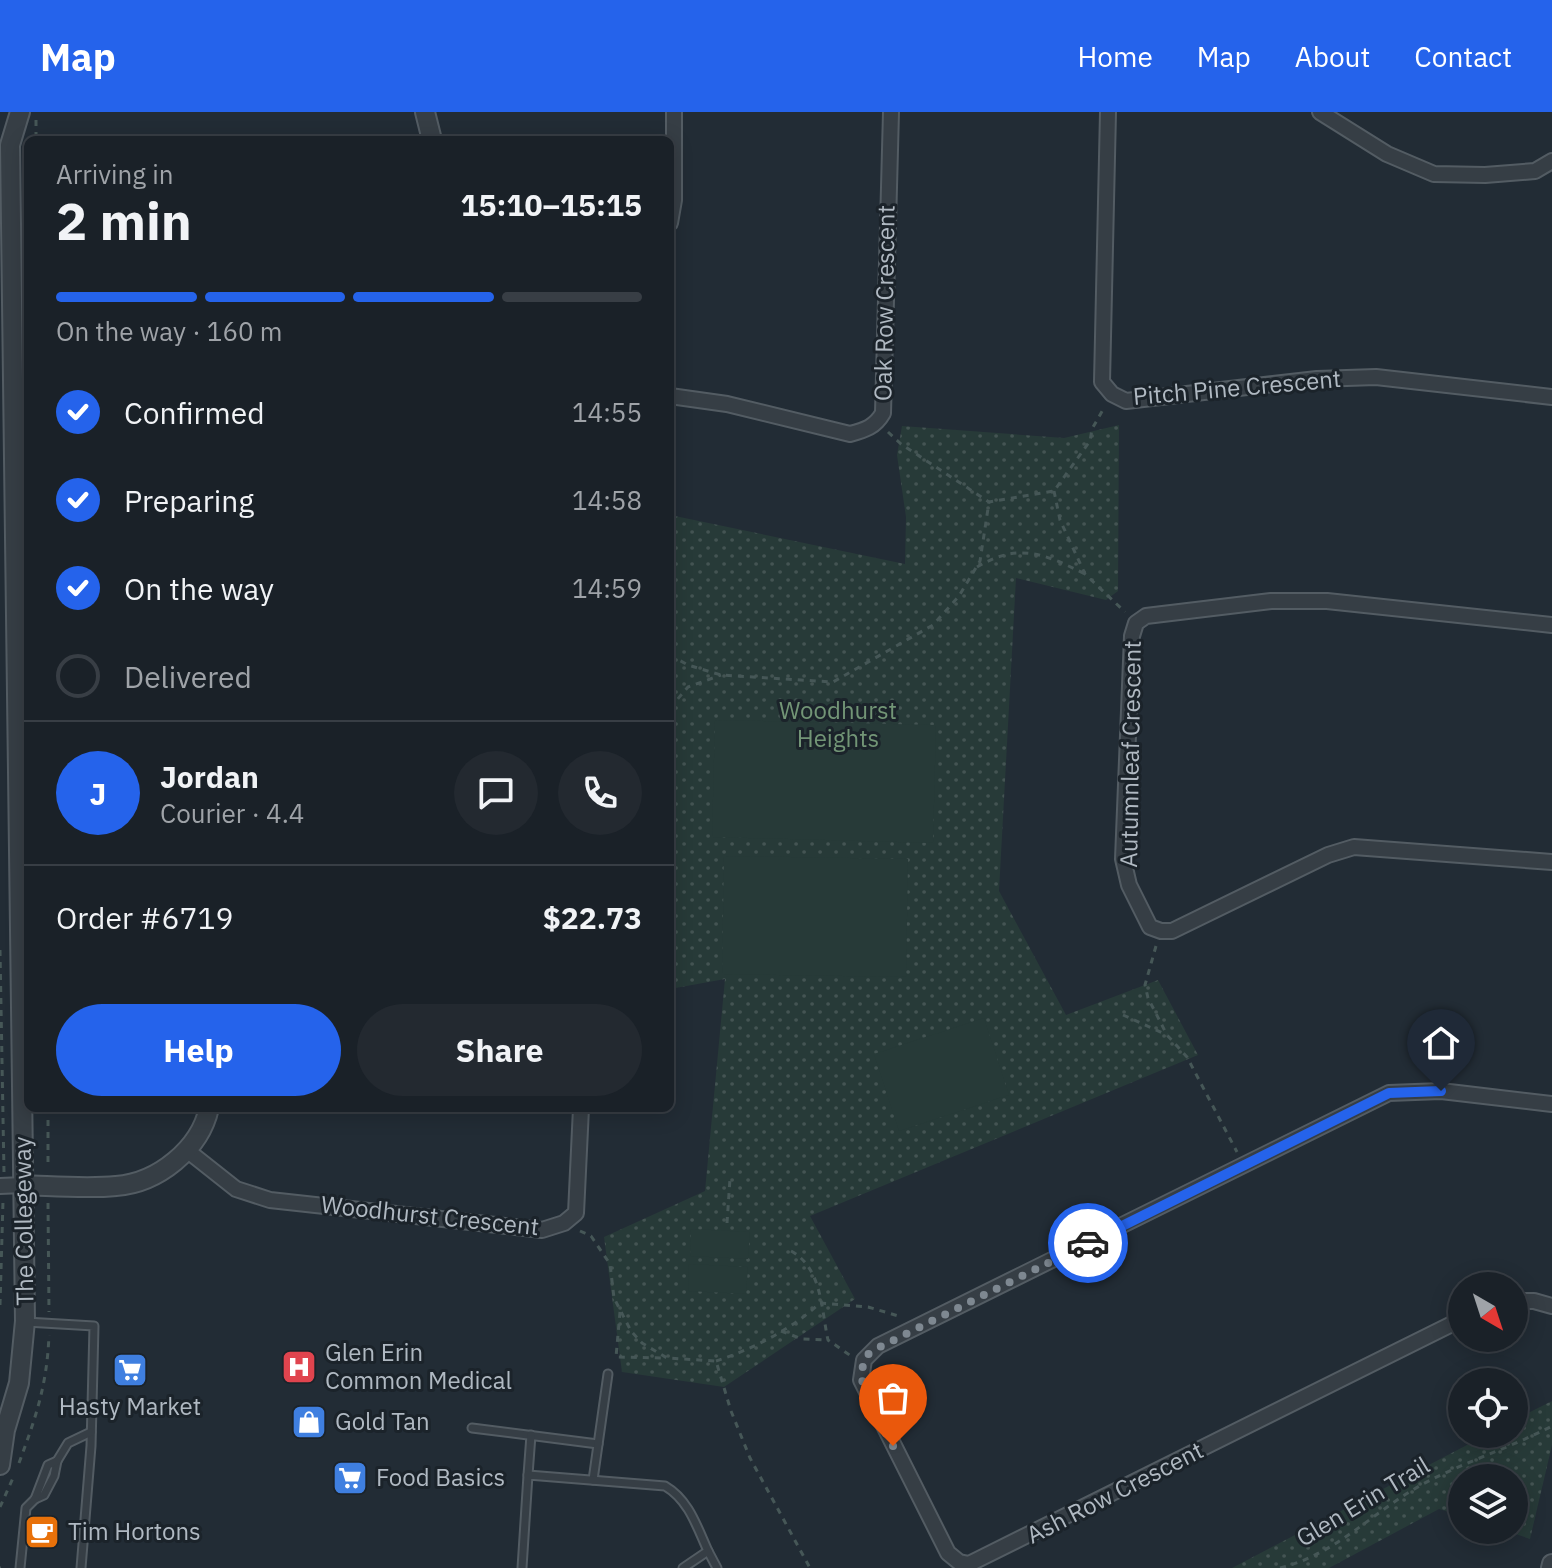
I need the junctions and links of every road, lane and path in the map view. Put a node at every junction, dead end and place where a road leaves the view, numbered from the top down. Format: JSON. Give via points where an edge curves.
{"nodes":[{"id":1,"x":20,"y":112,"type":"edge"},
{"id":2,"x":36,"y":112,"type":"edge"},
{"id":3,"x":425,"y":112,"type":"edge"},
{"id":4,"x":674,"y":112,"type":"edge"},
{"id":5,"x":891,"y":112,"type":"edge"},
{"id":6,"x":1108,"y":112,"type":"edge"},
{"id":7,"x":1320,"y":112,"type":"edge"},
{"id":8,"x":0,"y":126,"type":"edge"},
{"id":9,"x":36,"y":136,"type":"edge"},
{"id":10,"x":431,"y":136,"type":"edge"},
{"id":11,"x":674,"y":136,"type":"edge"},
{"id":12,"x":674,"y":136,"type":"edge"},
{"id":13,"x":10,"y":145,"type":"junction"},
{"id":14,"x":1552,"y":161,"type":"edge"},
{"id":15,"x":674,"y":200,"type":"edge"},
{"id":16,"x":1112,"y":394,"type":"junction"},
{"id":17,"x":674,"y":397,"type":"edge"},
{"id":18,"x":1552,"y":397,"type":"edge"},
{"id":19,"x":878,"y":422,"type":"junction"},
{"id":20,"x":1054,"y":491,"type":"junction"},
{"id":21,"x":989,"y":502,"type":"junction"},
{"id":22,"x":976,"y":567,"type":"junction"},
{"id":23,"x":1085,"y":574,"type":"junction"},
{"id":24,"x":1136,"y":623,"type":"junction"},
{"id":25,"x":1552,"y":625,"type":"edge"},
{"id":26,"x":674,"y":657,"type":"edge"},
{"id":27,"x":721,"y":675,"type":"junction"},
{"id":28,"x":674,"y":703,"type":"edge"},
{"id":29,"x":1552,"y":862,"type":"edge"},
{"id":30,"x":1161,"y":931,"type":"junction"},
{"id":31,"x":0,"y":950,"type":"edge"},
{"id":32,"x":1123,"y":1015,"type":"dead end"},
{"id":33,"x":1167,"y":1035,"type":"junction"},
{"id":34,"x":1552,"y":1104,"type":"edge"},
{"id":35,"x":48,"y":1112,"type":"edge"},
{"id":36,"x":208,"y":1112,"type":"edge"},
{"id":37,"x":581,"y":1112,"type":"edge"},
{"id":38,"x":188,"y":1151,"type":"junction"},
{"id":39,"x":48,"y":1163,"type":"dead end"},
{"id":40,"x":4,"y":1164,"type":"dead end"},
{"id":41,"x":1244,"y":1165,"type":"junction"},
{"id":42,"x":730,"y":1179,"type":"dead end"},
{"id":43,"x":23,"y":1185,"type":"junction"},
{"id":44,"x":0,"y":1186,"type":"edge"},
{"id":45,"x":3,"y":1207,"type":"dead end"},
{"id":46,"x":564,"y":1223,"type":"junction"},
{"id":47,"x":727,"y":1223,"type":"dead end"},
{"id":48,"x":791,"y":1251,"type":"dead end"},
{"id":49,"x":1528,"y":1301,"type":"edge"},
{"id":50,"x":820,"y":1303,"type":"junction"},
{"id":51,"x":0,"y":1305,"type":"edge"},
{"id":52,"x":1552,"y":1306,"type":"edge"},
{"id":53,"x":620,"y":1310,"type":"junction"},
{"id":54,"x":25,"y":1321,"type":"junction"},
{"id":55,"x":925,"y":1324,"type":"junction"},
{"id":56,"x":1448,"y":1326,"type":"edge"},
{"id":57,"x":780,"y":1331,"type":"junction"},
{"id":58,"x":828,"y":1340,"type":"junction"},
{"id":59,"x":667,"y":1358,"type":"junction"},
{"id":60,"x":716,"y":1361,"type":"junction"},
{"id":61,"x":862,"y":1365,"type":"junction"},
{"id":62,"x":608,"y":1374,"type":"dead end"},
{"id":63,"x":1552,"y":1426,"type":"edge"},
{"id":64,"x":472,"y":1428,"type":"dead end"},
{"id":65,"x":91,"y":1432,"type":"junction"},
{"id":66,"x":2,"y":1433,"type":"edge"},
{"id":67,"x":531,"y":1435,"type":"junction"},
{"id":68,"x":598,"y":1444,"type":"junction"},
{"id":69,"x":0,"y":1465,"type":"edge"},
{"id":70,"x":528,"y":1475,"type":"junction"},
{"id":71,"x":593,"y":1480,"type":"junction"},
{"id":72,"x":708,"y":1551,"type":"junction"},
{"id":73,"x":20,"y":1568,"type":"edge"},
{"id":74,"x":81,"y":1568,"type":"edge"},
{"id":75,"x":522,"y":1568,"type":"edge"},
{"id":76,"x":683,"y":1568,"type":"edge"},
{"id":77,"x":717,"y":1568,"type":"edge"},
{"id":78,"x":810,"y":1568,"type":"edge"},
{"id":79,"x":1280,"y":1568,"type":"edge"}],
"edges":[{"from":1,"to":13,"type":"street","name":"The Collegeway"},
{"from":2,"to":9,"type":"path"},
{"from":3,"to":10,"type":"street"},
{"from":4,"to":11,"type":"street"},
{"from":5,"to":19,"type":"street","name":"Oak Row Crescent","via":[[883,413]]},
{"from":6,"to":16,"type":"street","name":"Pitch Pine Crescent","via":[[1102,382]]},
{"from":7,"to":14,"type":"street","via":[[1387,154],[1434,174],[1535,171]]},
{"from":8,"to":13,"type":"street","name":"The Collegeway"},
{"from":12,"to":15,"type":"street"},
{"from":13,"to":43,"type":"street","name":"The Collegeway"},
{"from":16,"to":18,"type":"street","name":"Pitch Pine Crescent","via":[[1126,401],[1376,377]]},
{"from":16,"to":20,"type":"path","via":[[1090,441]]},
{"from":17,"to":19,"type":"street","name":"Oak Row Crescent","via":[[850,434]]},
{"from":19,"to":21,"type":"path","via":[[901,444]]},
{"from":20,"to":21,"type":"path"},
{"from":20,"to":23,"type":"path","via":[[1060,520]]},
{"from":21,"to":22,"type":"path"},
{"from":22,"to":23,"type":"path","via":[[1011,553],[1046,554]]},
{"from":22,"to":27,"type":"path","via":[[933,625],[833,682]]},
{"from":23,"to":24,"type":"path"},
{"from":24,"to":25,"type":"street","name":"Autumnleaf Crescent","via":[[1146,616],[1271,601],[1327,601]]},
{"from":24,"to":30,"type":"street","name":"Autumnleaf Crescent","via":[[1123,859],[1129,885],[1150,927]]},
{"from":26,"to":27,"type":"path"},
{"from":27,"to":28,"type":"path","via":[[688,687]]},
{"from":29,"to":30,"type":"street","via":[[1354,847],[1172,931]]},
{"from":30,"to":33,"type":"path","via":[[1145,985]]},
{"from":31,"to":40,"type":"path"},
{"from":32,"to":33,"type":"path"},
{"from":33,"to":41,"type":"path","via":[[1187,1057]]},
{"from":34,"to":41,"type":"street","via":[[1441,1091],[1389,1093]]},
{"from":35,"to":39,"type":"path"},
{"from":36,"to":38,"type":"street"},
{"from":37,"to":46,"type":"street","name":"Woodhurst Crescent","via":[[576,1213]]},
{"from":38,"to":43,"type":"street","via":[[151,1176],[118,1186]]},
{"from":38,"to":46,"type":"street","name":"Woodhurst Crescent","via":[[236,1189],[270,1200],[542,1230]]},
{"from":41,"to":55,"type":"street"},
{"from":42,"to":47,"type":"path"},
{"from":43,"to":44,"type":"street"},
{"from":43,"to":54,"type":"street","name":"The Collegeway"},
{"from":45,"to":51,"type":"path"},
{"from":46,"to":53,"type":"path","via":[[591,1236],[610,1264]]},
{"from":48,"to":50,"type":"path","via":[[814,1272]]},
{"from":49,"to":52,"type":"street"},
{"from":50,"to":55,"type":"path","via":[[868,1307]]},
{"from":50,"to":57,"type":"path"},
{"from":50,"to":58,"type":"path"},
{"from":53,"to":59,"type":"path","via":[[642,1343]]},
{"from":53,"to":59,"type":"path","via":[[616,1357]]},
{"from":54,"to":65,"type":"lane","via":[[94,1326]]},
{"from":54,"to":66,"type":"street","name":"The Collegeway","via":[[19,1383]]},
{"from":55,"to":61,"type":"street","via":[[878,1346]]},
{"from":56,"to":61,"type":"street","name":"Ash Row Crescent","via":[[969,1564],[948,1553],[864,1390]]},
{"from":57,"to":58,"type":"path"},
{"from":57,"to":60,"type":"path"},
{"from":58,"to":61,"type":"path"},
{"from":59,"to":60,"type":"path"},
{"from":60,"to":78,"type":"path","via":[[750,1458]]},
{"from":62,"to":68,"type":"lane"},
{"from":63,"to":79,"type":"path","name":"Glen Erin Trail","via":[[1423,1484],[1319,1555]]},
{"from":64,"to":67,"type":"lane"},
{"from":65,"to":73,"type":"lane","via":[[68,1443],[48,1465],[26,1508]]},
{"from":65,"to":74,"type":"lane"},
{"from":66,"to":69,"type":"street","name":"The Collegeway"},
{"from":67,"to":68,"type":"lane"},
{"from":67,"to":70,"type":"lane"},
{"from":68,"to":71,"type":"lane"},
{"from":70,"to":71,"type":"lane"},
{"from":70,"to":75,"type":"lane"},
{"from":71,"to":72,"type":"lane","via":[[665,1486],[677,1493]]},
{"from":72,"to":76,"type":"lane"},
{"from":72,"to":77,"type":"lane"}]}
